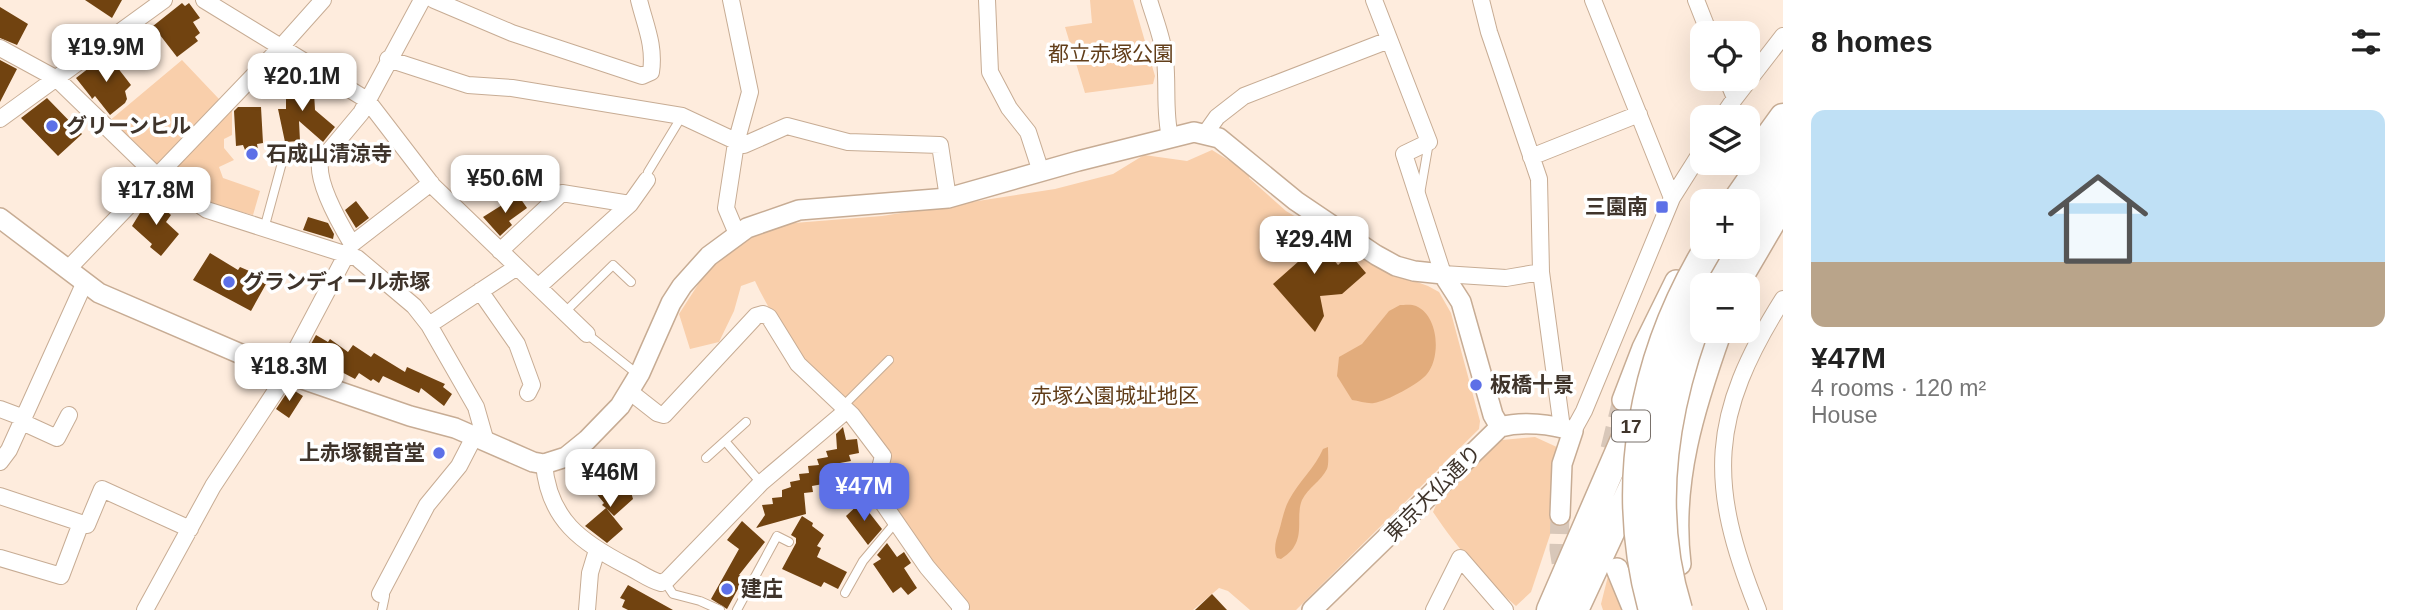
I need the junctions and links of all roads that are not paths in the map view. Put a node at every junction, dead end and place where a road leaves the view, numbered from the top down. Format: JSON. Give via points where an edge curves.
{"nodes":[{"id":1,"x":164,"y":0,"type":"edge"},
{"id":2,"x":204,"y":0,"type":"edge"},
{"id":3,"x":323,"y":0,"type":"edge"},
{"id":4,"x":422,"y":0,"type":"edge"},
{"id":5,"x":434,"y":0,"type":"edge"},
{"id":6,"x":639,"y":0,"type":"edge"},
{"id":7,"x":730,"y":0,"type":"edge"},
{"id":8,"x":987,"y":0,"type":"edge"},
{"id":9,"x":1149,"y":0,"type":"edge"},
{"id":10,"x":1374,"y":0,"type":"edge"},
{"id":11,"x":1481,"y":0,"type":"edge"},
{"id":12,"x":1593,"y":0,"type":"edge"},
{"id":13,"x":1696,"y":0,"type":"edge"},
{"id":14,"x":1704,"y":21,"type":"edge"},
{"id":15,"x":1783,"y":36,"type":"edge"},
{"id":16,"x":1389,"y":40,"type":"junction"},
{"id":17,"x":281,"y":47,"type":"junction"},
{"id":18,"x":0,"y":48,"type":"edge"},
{"id":19,"x":388,"y":59,"type":"junction"},
{"id":20,"x":57,"y":79,"type":"junction"},
{"id":21,"x":1732,"y":91,"type":"edge"},
{"id":22,"x":1735,"y":98,"type":"junction"},
{"id":23,"x":367,"y":100,"type":"junction"},
{"id":24,"x":1730,"y":105,"type":"edge"},
{"id":25,"x":1639,"y":114,"type":"junction"},
{"id":26,"x":682,"y":116,"type":"junction"},
{"id":27,"x":1783,"y":117,"type":"edge"},
{"id":28,"x":0,"y":119,"type":"edge"},
{"id":29,"x":1205,"y":134,"type":"junction"},
{"id":30,"x":1783,"y":135,"type":"edge"},
{"id":31,"x":1170,"y":137,"type":"junction"},
{"id":32,"x":736,"y":142,"type":"junction"},
{"id":33,"x":1429,"y":142,"type":"junction"},
{"id":34,"x":280,"y":151,"type":"dead end"},
{"id":35,"x":1531,"y":157,"type":"junction"},
{"id":36,"x":1783,"y":168,"type":"edge"},
{"id":37,"x":1690,"y":170,"type":"edge"},
{"id":38,"x":1041,"y":172,"type":"junction"},
{"id":39,"x":156,"y":175,"type":"junction"},
{"id":40,"x":648,"y":176,"type":"joint"},
{"id":41,"x":431,"y":183,"type":"junction"},
{"id":42,"x":1733,"y":189,"type":"edge"},
{"id":43,"x":1745,"y":189,"type":"edge"},
{"id":44,"x":948,"y":198,"type":"junction"},
{"id":45,"x":1672,"y":198,"type":"junction"},
{"id":46,"x":1419,"y":200,"type":"junction"},
{"id":47,"x":1760,"y":203,"type":"edge"},
{"id":48,"x":1783,"y":203,"type":"edge"},
{"id":49,"x":630,"y":204,"type":"junction"},
{"id":50,"x":0,"y":218,"type":"edge"},
{"id":51,"x":264,"y":229,"type":"junction"},
{"id":52,"x":1760,"y":230,"type":"edge"},
{"id":53,"x":737,"y":234,"type":"junction"},
{"id":54,"x":349,"y":248,"type":"junction"},
{"id":55,"x":500,"y":251,"type":"junction"},
{"id":56,"x":1691,"y":259,"type":"edge"},
{"id":57,"x":1694,"y":259,"type":"edge"},
{"id":58,"x":1702,"y":259,"type":"edge"},
{"id":59,"x":1734,"y":259,"type":"edge"},
{"id":60,"x":517,"y":267,"type":"junction"},
{"id":61,"x":67,"y":270,"type":"junction"},
{"id":62,"x":1541,"y":272,"type":"junction"},
{"id":63,"x":1722,"y":273,"type":"edge"},
{"id":64,"x":1443,"y":274,"type":"junction"},
{"id":65,"x":631,"y":282,"type":"dead end"},
{"id":66,"x":84,"y":284,"type":"junction"},
{"id":67,"x":538,"y":288,"type":"junction"},
{"id":68,"x":480,"y":291,"type":"junction"},
{"id":69,"x":1783,"y":299,"type":"edge"},
{"id":70,"x":564,"y":313,"type":"junction"},
{"id":71,"x":1778,"y":318,"type":"edge"},
{"id":72,"x":429,"y":325,"type":"junction"},
{"id":73,"x":587,"y":334,"type":"joint"},
{"id":74,"x":1690,"y":339,"type":"edge"},
{"id":75,"x":1705,"y":343,"type":"edge"},
{"id":76,"x":1717,"y":343,"type":"edge"},
{"id":77,"x":889,"y":360,"type":"dead end"},
{"id":78,"x":285,"y":373,"type":"junction"},
{"id":79,"x":640,"y":373,"type":"junction"},
{"id":80,"x":629,"y":391,"type":"junction"},
{"id":81,"x":528,"y":393,"type":"dead end"},
{"id":82,"x":1623,"y":400,"type":"tunnel mouth"},
{"id":83,"x":844,"y":408,"type":"junction"},
{"id":84,"x":0,"y":409,"type":"edge"},
{"id":85,"x":69,"y":415,"type":"dead end"},
{"id":86,"x":23,"y":420,"type":"junction"},
{"id":87,"x":746,"y":422,"type":"dead end"},
{"id":88,"x":1500,"y":427,"type":"junction"},
{"id":89,"x":1567,"y":430,"type":"junction"},
{"id":90,"x":480,"y":440,"type":"junction"},
{"id":91,"x":725,"y":440,"type":"junction"},
{"id":92,"x":706,"y":458,"type":"dead end"},
{"id":93,"x":0,"y":462,"type":"edge"},
{"id":94,"x":544,"y":464,"type":"junction"},
{"id":95,"x":761,"y":483,"type":"junction"},
{"id":96,"x":0,"y":496,"type":"edge"},
{"id":97,"x":1560,"y":515,"type":"tunnel mouth"},
{"id":98,"x":81,"y":523,"type":"junction"},
{"id":99,"x":895,"y":523,"type":"junction"},
{"id":100,"x":190,"y":529,"type":"junction"},
{"id":101,"x":789,"y":542,"type":"dead end"},
{"id":102,"x":597,"y":550,"type":"junction"},
{"id":103,"x":0,"y":558,"type":"edge"},
{"id":104,"x":1604,"y":570,"type":"junction"},
{"id":105,"x":665,"y":582,"type":"junction"},
{"id":106,"x":845,"y":593,"type":"dead end"},
{"id":107,"x":381,"y":602,"type":"edge"},
{"id":108,"x":145,"y":610,"type":"edge"},
{"id":109,"x":587,"y":610,"type":"edge"},
{"id":110,"x":720,"y":610,"type":"edge"},
{"id":111,"x":737,"y":610,"type":"edge"},
{"id":112,"x":960,"y":610,"type":"edge"},
{"id":113,"x":1312,"y":610,"type":"edge"},
{"id":114,"x":1434,"y":610,"type":"edge"},
{"id":115,"x":1504,"y":610,"type":"edge"},
{"id":116,"x":1550,"y":610,"type":"edge"},
{"id":117,"x":1574,"y":610,"type":"edge"},
{"id":118,"x":1584,"y":610,"type":"edge"},
{"id":119,"x":1634,"y":610,"type":"edge"},
{"id":120,"x":1653,"y":610,"type":"edge"},
{"id":121,"x":1678,"y":610,"type":"edge"},
{"id":122,"x":1690,"y":610,"type":"edge"},
{"id":123,"x":1758,"y":610,"type":"edge"}],
"edges":[{"from":1,"to":20,"type":"street"},
{"from":2,"to":17,"type":"street"},
{"from":3,"to":17,"type":"street"},
{"from":4,"to":19,"type":"street"},
{"from":5,"to":6,"type":"street","via":[[512,33],[642,76],[651,72],[653,58]]},
{"from":7,"to":32,"type":"street","via":[[750,92]]},
{"from":8,"to":38,"type":"street","via":[[990,72],[1028,132]]},
{"from":9,"to":31,"type":"street","via":[[1165,60]]},
{"from":10,"to":16,"type":"street"},
{"from":11,"to":35,"type":"street"},
{"from":12,"to":25,"type":"street"},
{"from":13,"to":14,"type":"street"},
{"from":15,"to":22,"type":"street"},
{"from":16,"to":29,"type":"street","via":[[1244,96],[1217,117]]},
{"from":16,"to":33,"type":"street"},
{"from":17,"to":23,"type":"street"},
{"from":17,"to":39,"type":"street"},
{"from":18,"to":20,"type":"street"},
{"from":19,"to":23,"type":"street"},
{"from":19,"to":26,"type":"street","via":[[468,85]]},
{"from":20,"to":28,"type":"street"},
{"from":20,"to":39,"type":"street"},
{"from":21,"to":22,"type":"street"},
{"from":22,"to":24,"type":"street"},
{"from":23,"to":41,"type":"street"},
{"from":23,"to":54,"type":"street","via":[[320,162],[319,171]]},
{"from":25,"to":35,"type":"street"},
{"from":25,"to":45,"type":"street"},
{"from":26,"to":32,"type":"street"},
{"from":26,"to":40,"type":"lane"},
{"from":27,"to":42,"type":"highway"},
{"from":29,"to":31,"type":"street"},
{"from":29,"to":64,"type":"street","via":[[1219,138],[1286,194],[1376,255],[1396,266]]},
{"from":30,"to":43,"type":"highway"},
{"from":31,"to":38,"type":"street"},
{"from":32,"to":44,"type":"street","via":[[744,145],[787,126],[848,142],[940,145]]},
{"from":32,"to":53,"type":"street","via":[[726,208]]},
{"from":33,"to":46,"type":"lane"},
{"from":33,"to":46,"type":"street","via":[[1404,154]]},
{"from":34,"to":51,"type":"lane","via":[[281,171]]},
{"from":35,"to":62,"type":"street","via":[[1539,179]]},
{"from":36,"to":47,"type":"highway"},
{"from":37,"to":45,"type":"street"},
{"from":38,"to":44,"type":"street"},
{"from":39,"to":51,"type":"street","via":[[207,210]]},
{"from":39,"to":61,"type":"street"},
{"from":40,"to":49,"type":"street"},
{"from":41,"to":54,"type":"street"},
{"from":41,"to":55,"type":"street"},
{"from":44,"to":53,"type":"street","via":[[799,210]]},
{"from":45,"to":89,"type":"street","via":[[1584,411]]},
{"from":46,"to":64,"type":"street"},
{"from":48,"to":52,"type":"highway"},
{"from":49,"to":55,"type":"street","via":[[562,193]]},
{"from":49,"to":67,"type":"street"},
{"from":50,"to":61,"type":"street"},
{"from":51,"to":54,"type":"street"},
{"from":53,"to":79,"type":"street","via":[[682,286]]},
{"from":54,"to":72,"type":"street"},
{"from":54,"to":78,"type":"street"},
{"from":55,"to":60,"type":"street"},
{"from":56,"to":82,"type":"main road","via":[[1661,310]]},
{"from":57,"to":116,"type":"highway","number":"17","via":[[1625,440]]},
{"from":58,"to":120,"type":"highway","bridge":true,"via":[[1658,358],[1639,443],[1639,535]]},
{"from":59,"to":63,"type":"highway"},
{"from":60,"to":67,"type":"street"},
{"from":60,"to":68,"type":"street"},
{"from":61,"to":66,"type":"street"},
{"from":62,"to":64,"type":"street","via":[[1506,278]]},
{"from":62,"to":89,"type":"street"},
{"from":64,"to":88,"type":"street","via":[[1461,302]]},
{"from":65,"to":70,"type":"lane","via":[[613,265]]},
{"from":66,"to":78,"type":"street"},
{"from":66,"to":86,"type":"street"},
{"from":67,"to":70,"type":"street"},
{"from":68,"to":72,"type":"street"},
{"from":68,"to":81,"type":"street","via":[[517,344],[532,385]]},
{"from":69,"to":71,"type":"street"},
{"from":70,"to":73,"type":"street"},
{"from":71,"to":123,"type":"street","via":[[1759,337],[1736,387],[1727,415],[1723,454],[1731,534]]},
{"from":72,"to":90,"type":"street","via":[[476,407]]},
{"from":73,"to":79,"type":"lane"},
{"from":74,"to":121,"type":"highway","bridge":true,"via":[[1673,394],[1662,471],[1663,537]]},
{"from":75,"to":104,"type":"highway","number":"17"},
{"from":76,"to":122,"type":"main road","via":[[1694,408],[1680,479],[1678,540]]},
{"from":77,"to":83,"type":"lane"},
{"from":78,"to":90,"type":"street"},
{"from":78,"to":100,"type":"street","via":[[212,486]]},
{"from":79,"to":80,"type":"street"},
{"from":80,"to":83,"type":"street","via":[[664,415],[756,316],[763,314],[798,364]]},
{"from":80,"to":94,"type":"street","via":[[587,440],[566,457]]},
{"from":83,"to":95,"type":"street"},
{"from":83,"to":99,"type":"street","via":[[883,456],[875,488]]},
{"from":84,"to":86,"type":"street"},
{"from":85,"to":86,"type":"street","via":[[57,438]]},
{"from":86,"to":93,"type":"street"},
{"from":87,"to":91,"type":"lane"},
{"from":88,"to":89,"type":"street","name":"東京大仏通り","via":[[1516,424]]},
{"from":88,"to":113,"type":"street","name":"東京大仏通り"},
{"from":89,"to":97,"type":"street"},
{"from":90,"to":94,"type":"street"},
{"from":90,"to":107,"type":"street","via":[[427,505]]},
{"from":91,"to":92,"type":"lane"},
{"from":91,"to":95,"type":"lane"},
{"from":94,"to":102,"type":"street","via":[[562,519]]},
{"from":95,"to":105,"type":"street"},
{"from":96,"to":98,"type":"street"},
{"from":98,"to":100,"type":"street","via":[[87,525],[102,489]]},
{"from":98,"to":103,"type":"street","via":[[61,576]]},
{"from":99,"to":106,"type":"lane","via":[[863,561]]},
{"from":99,"to":112,"type":"street"},
{"from":100,"to":108,"type":"street"},
{"from":101,"to":111,"type":"lane","via":[[777,536]]},
{"from":102,"to":105,"type":"street","via":[[658,583]]},
{"from":102,"to":109,"type":"street"},
{"from":104,"to":117,"type":"highway","number":"17"},
{"from":104,"to":118,"type":"street","number":"17"},
{"from":104,"to":119,"type":"main road"},
{"from":105,"to":110,"type":"lane","via":[[673,594]]},
{"from":114,"to":115,"type":"street","via":[[1460,558]]}]}
